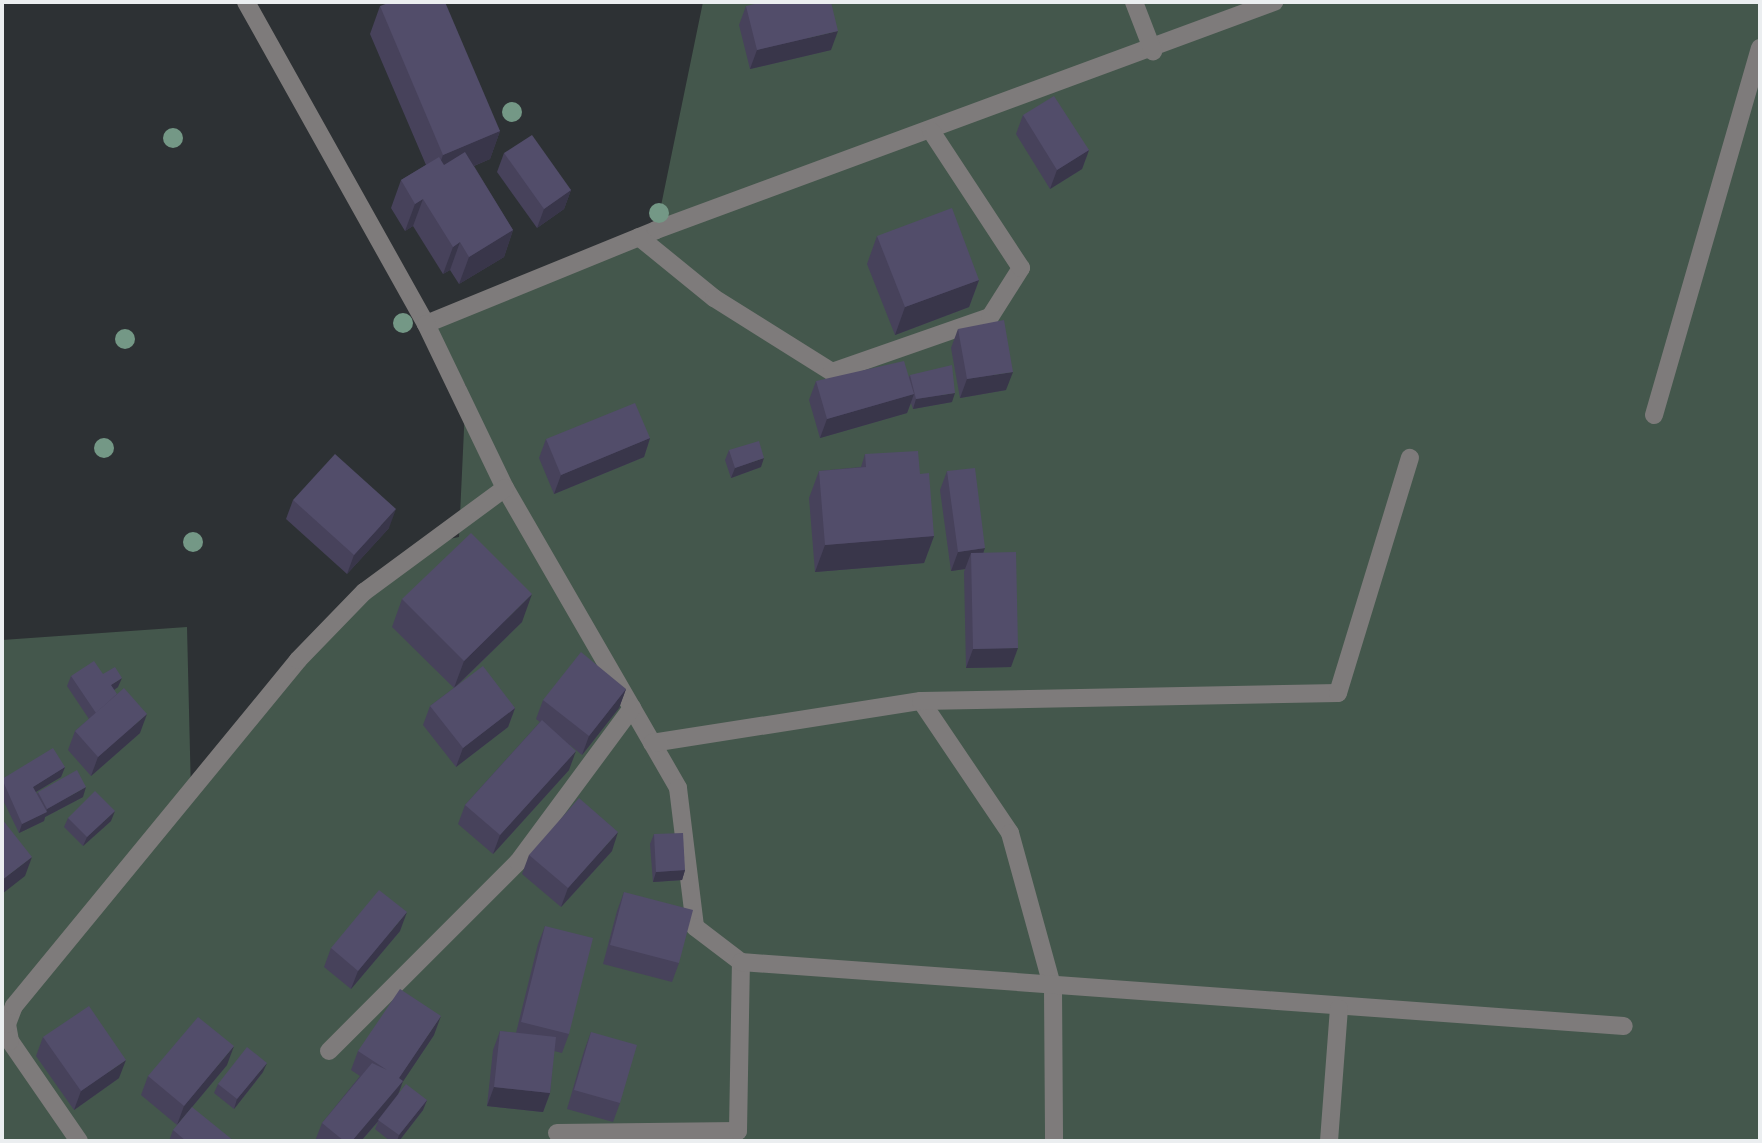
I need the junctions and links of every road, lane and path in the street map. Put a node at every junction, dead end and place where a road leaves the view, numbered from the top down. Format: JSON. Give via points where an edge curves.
{"nodes":[{"id":1,"x":246,"y":2,"type":"edge"},
{"id":2,"x":1134,"y":2,"type":"edge"},
{"id":3,"x":1274,"y":2,"type":"edge"},
{"id":4,"x":1760,"y":48,"type":"edge"},
{"id":5,"x":1153,"y":51,"type":"junction"},
{"id":6,"x":931,"y":131,"type":"junction"},
{"id":7,"x":639,"y":237,"type":"junction"},
{"id":8,"x":426,"y":324,"type":"junction"},
{"id":9,"x":1654,"y":415,"type":"dead end"},
{"id":10,"x":1410,"y":458,"type":"dead end"},
{"id":11,"x":505,"y":488,"type":"junction"},
{"id":12,"x":920,"y":701,"type":"junction"},
{"id":13,"x":632,"y":708,"type":"junction"},
{"id":14,"x":652,"y":743,"type":"junction"},
{"id":15,"x":741,"y":962,"type":"junction"},
{"id":16,"x":1053,"y":989,"type":"junction"},
{"id":17,"x":1339,"y":1007,"type":"junction"},
{"id":18,"x":8,"y":1011,"type":"edge"},
{"id":19,"x":1624,"y":1026,"type":"dead end"},
{"id":20,"x":329,"y":1051,"type":"dead end"},
{"id":21,"x":557,"y":1133,"type":"dead end"},
{"id":22,"x":739,"y":1136,"type":"edge"},
{"id":23,"x":79,"y":1141,"type":"edge"},
{"id":24,"x":1054,"y":1141,"type":"edge"},
{"id":25,"x":1329,"y":1141,"type":"edge"}],
"edges":[{"from":1,"to":8,"type":"street"},
{"from":2,"to":5,"type":"street"},
{"from":3,"to":5,"type":"street"},
{"from":4,"to":9,"type":"street"},
{"from":5,"to":6,"type":"street"},
{"from":6,"to":7,"type":"street"},
{"from":6,"to":7,"type":"street","via":[[1021,268],[990,317],[832,372],[714,298]]},
{"from":7,"to":8,"type":"street"},
{"from":8,"to":11,"type":"street"},
{"from":10,"to":12,"type":"street","via":[[1338,693]]},
{"from":11,"to":13,"type":"street"},
{"from":11,"to":18,"type":"street","via":[[363,592],[298,660]]},
{"from":12,"to":14,"type":"street"},
{"from":12,"to":16,"type":"street","via":[[1010,833]]},
{"from":13,"to":14,"type":"street"},
{"from":13,"to":20,"type":"street","via":[[518,862]]},
{"from":14,"to":15,"type":"street","via":[[681,800],[695,927]]},
{"from":15,"to":16,"type":"street"},
{"from":15,"to":22,"type":"street"},
{"from":16,"to":17,"type":"street"},
{"from":16,"to":24,"type":"street"},
{"from":17,"to":19,"type":"street"},
{"from":17,"to":25,"type":"street"},
{"from":18,"to":23,"type":"street","via":[[10,1041]]},
{"from":21,"to":22,"type":"street"}]}
